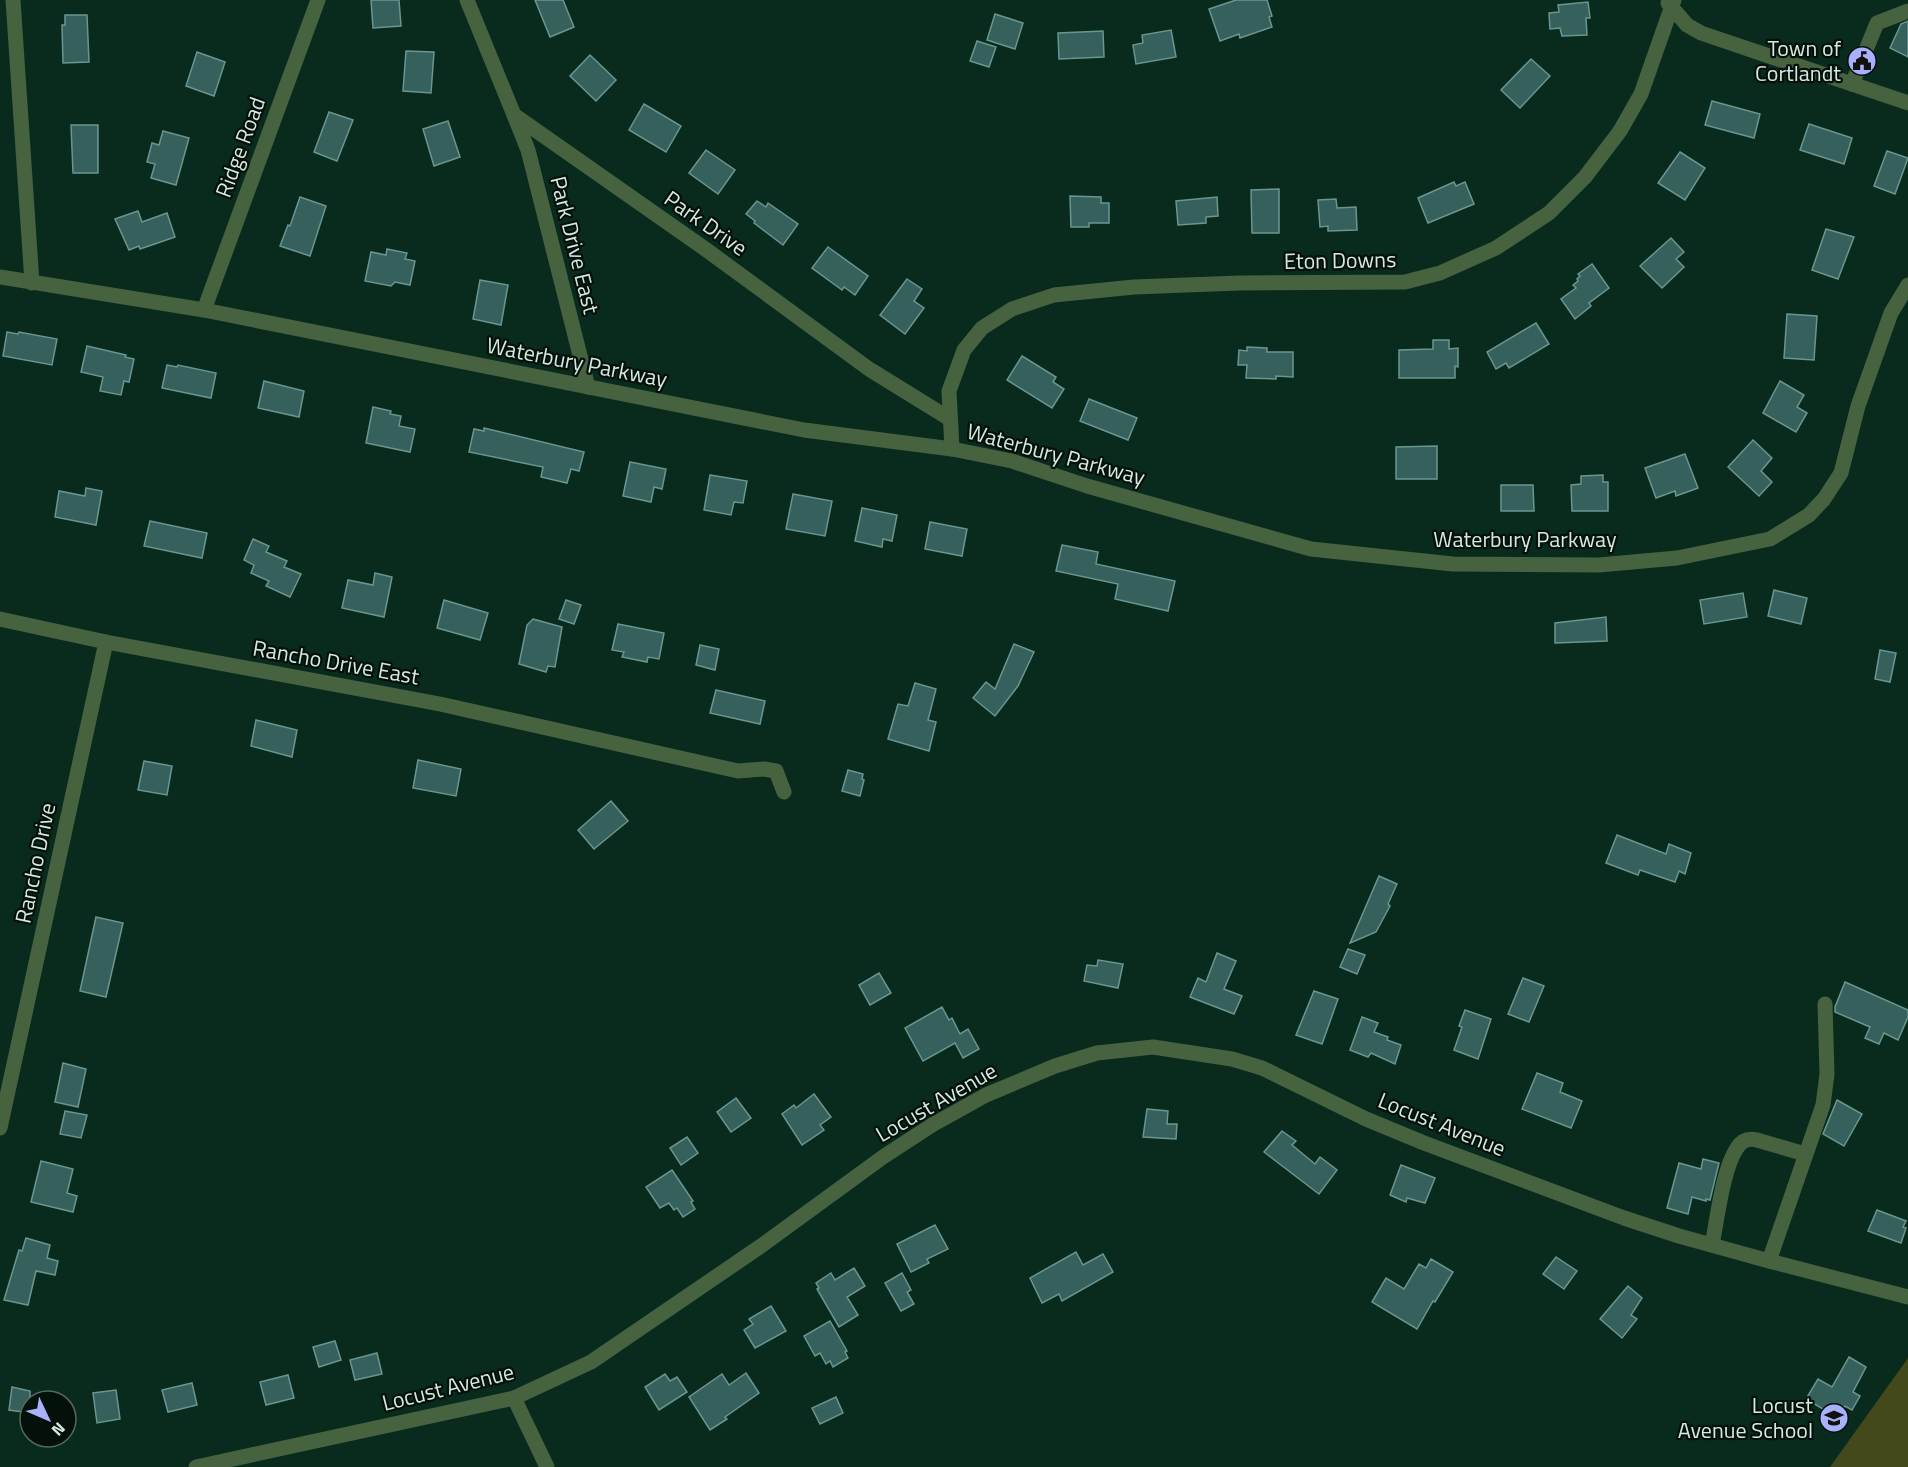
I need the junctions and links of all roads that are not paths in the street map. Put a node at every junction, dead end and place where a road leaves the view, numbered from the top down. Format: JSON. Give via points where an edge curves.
{"nodes":[{"id":1,"x":13,"y":0,"type":"edge"},
{"id":2,"x":318,"y":0,"type":"edge"},
{"id":3,"x":467,"y":0,"type":"edge"},
{"id":4,"x":1671,"y":3,"type":"edge"},
{"id":5,"x":1908,"y":11,"type":"edge"},
{"id":6,"x":1852,"y":84,"type":"junction"},
{"id":7,"x":1908,"y":103,"type":"edge"},
{"id":8,"x":514,"y":115,"type":"junction"},
{"id":9,"x":0,"y":277,"type":"edge"},
{"id":10,"x":32,"y":284,"type":"junction"},
{"id":11,"x":1908,"y":285,"type":"edge"},
{"id":12,"x":204,"y":310,"type":"junction"},
{"id":13,"x":588,"y":387,"type":"junction"},
{"id":14,"x":950,"y":419,"type":"junction"},
{"id":15,"x":952,"y":449,"type":"junction"},
{"id":16,"x":0,"y":619,"type":"edge"},
{"id":17,"x":106,"y":642,"type":"junction"},
{"id":18,"x":784,"y":792,"type":"dead end"},
{"id":19,"x":1825,"y":1004,"type":"dead end"},
{"id":20,"x":0,"y":1128,"type":"edge"},
{"id":21,"x":1805,"y":1154,"type":"junction"},
{"id":22,"x":1712,"y":1245,"type":"junction"},
{"id":23,"x":1769,"y":1261,"type":"junction"},
{"id":24,"x":1908,"y":1297,"type":"edge"},
{"id":25,"x":514,"y":1398,"type":"junction"},
{"id":26,"x":254,"y":1461,"type":"edge"},
{"id":27,"x":196,"y":1467,"type":"edge"},
{"id":28,"x":547,"y":1467,"type":"edge"}],
"edges":[{"from":1,"to":10,"type":"street"},
{"from":2,"to":12,"type":"street","name":"Ridge Road"},
{"from":3,"to":8,"type":"street"},
{"from":4,"to":6,"type":"street","via":[[1687,25],[1701,33]]},
{"from":4,"to":14,"type":"street","name":"Eton Downs","via":[[1641,94],[1620,131],[1585,177],[1549,213],[1496,248],[1440,273],[1406,282],[1239,283],[1054,295],[1012,309],[976,335],[964,350],[949,392]]},
{"from":5,"to":6,"type":"street","via":[[1877,23]]},
{"from":6,"to":7,"type":"street"},
{"from":8,"to":13,"type":"street","name":"Park Drive East","via":[[528,150]]},
{"from":8,"to":14,"type":"street","name":"Park Drive","via":[[868,369]]},
{"from":9,"to":10,"type":"street","name":"Waterbury Parkway"},
{"from":10,"to":12,"type":"street","name":"Waterbury Parkway"},
{"from":11,"to":15,"type":"street","name":"Waterbury Parkway","via":[[1891,313],[1858,406],[1841,473],[1824,498],[1809,515],[1770,539],[1677,558],[1599,565],[1453,564],[1311,549],[1012,462]]},
{"from":12,"to":13,"type":"street","name":"Waterbury Parkway"},
{"from":13,"to":15,"type":"street","name":"Waterbury Parkway","via":[[804,430]]},
{"from":14,"to":15,"type":"street"},
{"from":16,"to":17,"type":"street","name":"Rancho Drive East"},
{"from":17,"to":18,"type":"street","name":"Rancho Drive East","via":[[440,704],[738,771],[776,771]]},
{"from":17,"to":20,"type":"street","name":"Rancho Drive"},
{"from":19,"to":21,"type":"street","via":[[1826,1087]]},
{"from":21,"to":22,"type":"street","via":[[1749,1138],[1742,1143],[1732,1157]]},
{"from":21,"to":23,"type":"street"},
{"from":22,"to":23,"type":"street","name":"Locust Avenue"},
{"from":22,"to":25,"type":"street","name":"Locust Avenue","via":[[1624,1218],[1424,1143],[1262,1068],[1232,1059],[1153,1047],[1097,1053],[986,1095],[932,1125],[591,1362]]},
{"from":23,"to":24,"type":"street","name":"Locust Avenue"},
{"from":25,"to":26,"type":"street","name":"Locust Avenue"},
{"from":25,"to":28,"type":"street"},
{"from":26,"to":27,"type":"street","name":"Locust Avenue"}]}
